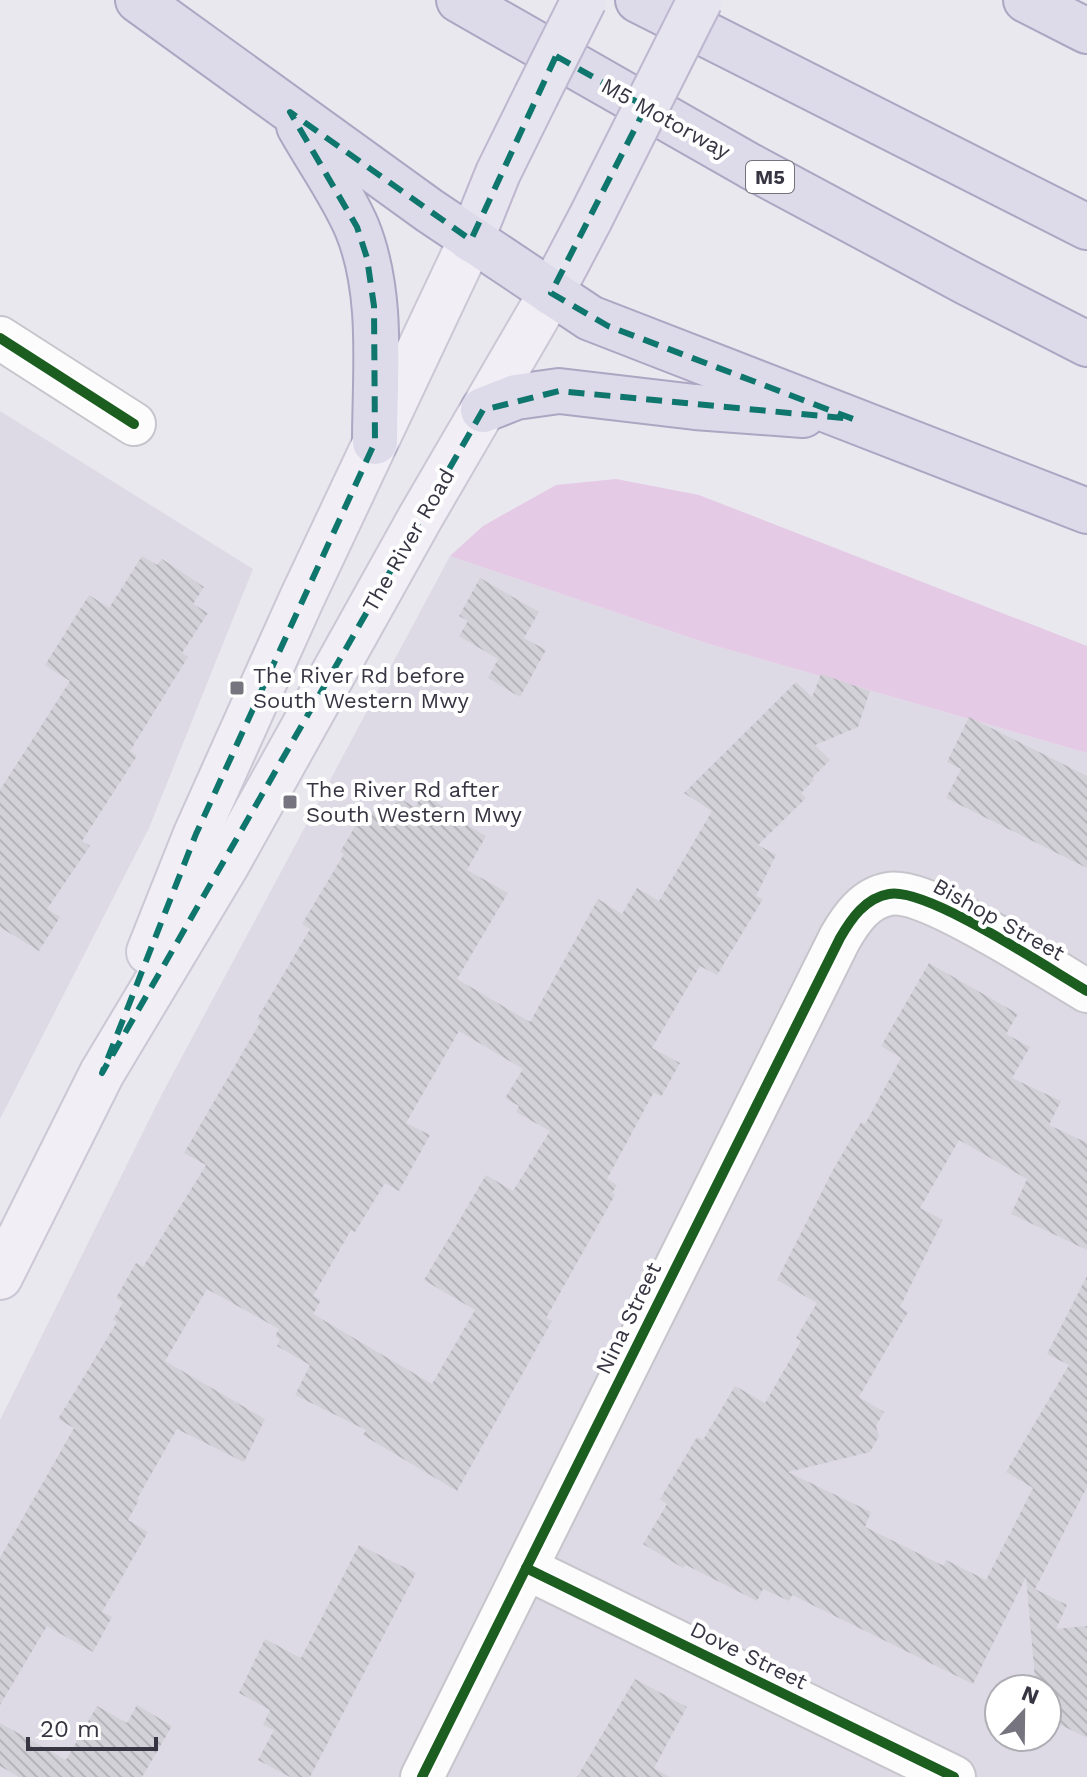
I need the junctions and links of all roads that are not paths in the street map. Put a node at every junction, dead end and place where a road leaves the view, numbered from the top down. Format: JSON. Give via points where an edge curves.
{"nodes":[{"id":1,"x":138,"y":0,"type":"edge"},
{"id":2,"x":459,"y":0,"type":"edge"},
{"id":3,"x":584,"y":0,"type":"edge"},
{"id":4,"x":638,"y":0,"type":"edge"},
{"id":5,"x":700,"y":0,"type":"edge"},
{"id":6,"x":1026,"y":0,"type":"edge"},
{"id":7,"x":1087,"y":31,"type":"edge"},
{"id":8,"x":290,"y":112,"type":"junction"},
{"id":9,"x":1087,"y":227,"type":"edge"},
{"id":10,"x":471,"y":240,"type":"junction"},
{"id":11,"x":551,"y":293,"type":"junction"},
{"id":12,"x":0,"y":338,"type":"edge"},
{"id":13,"x":1087,"y":344,"type":"edge"},
{"id":14,"x":483,"y":410,"type":"junction"},
{"id":15,"x":853,"y":419,"type":"junction"},
{"id":16,"x":134,"y":424,"type":"dead end"},
{"id":17,"x":375,"y":442,"type":"junction"},
{"id":18,"x":1087,"y":511,"type":"edge"},
{"id":19,"x":888,"y":894,"type":"joint"},
{"id":20,"x":1087,"y":991,"type":"edge"},
{"id":21,"x":102,"y":1073,"type":"junction"},
{"id":22,"x":0,"y":1277,"type":"edge"},
{"id":23,"x":526,"y":1568,"type":"junction"},
{"id":24,"x":422,"y":1777,"type":"edge"},
{"id":25,"x":954,"y":1777,"type":"edge"}],
"edges":[{"from":1,"to":8,"type":"highway"},
{"from":2,"to":13,"type":"highway","name":"M5 Motorway","number":"M5","via":[[750,166]]},
{"from":3,"to":10,"type":"main road","name":"The River Road","bridge":true,"via":[[498,173]]},
{"from":4,"to":9,"type":"highway"},
{"from":5,"to":11,"type":"main road","name":"The River Road","bridge":true},
{"from":6,"to":7,"type":"highway"},
{"from":8,"to":10,"type":"highway"},
{"from":8,"to":17,"type":"highway","via":[[357,227],[367,258],[374,306]]},
{"from":10,"to":11,"type":"highway"},
{"from":10,"to":17,"type":"main road","name":"The River Road"},
{"from":11,"to":14,"type":"main road","name":"The River Road"},
{"from":11,"to":15,"type":"highway","via":[[608,326]]},
{"from":12,"to":16,"type":"street"},
{"from":14,"to":15,"type":"highway","via":[[516,397],[559,391]]},
{"from":14,"to":21,"type":"main road","name":"The River Road","via":[[226,866]]},
{"from":15,"to":18,"type":"highway"},
{"from":17,"to":21,"type":"main road","name":"The River Road","via":[[196,834]]},
{"from":19,"to":20,"type":"street","name":"Bishop Street","via":[[910,894],[950,911]]},
{"from":19,"to":23,"type":"street","name":"Nina Street","via":[[853,916],[840,938]]},
{"from":21,"to":22,"type":"main road","name":"The River Road"},
{"from":23,"to":24,"type":"street","name":"Nina Street"},
{"from":23,"to":25,"type":"street","name":"Dove Street"}]}
